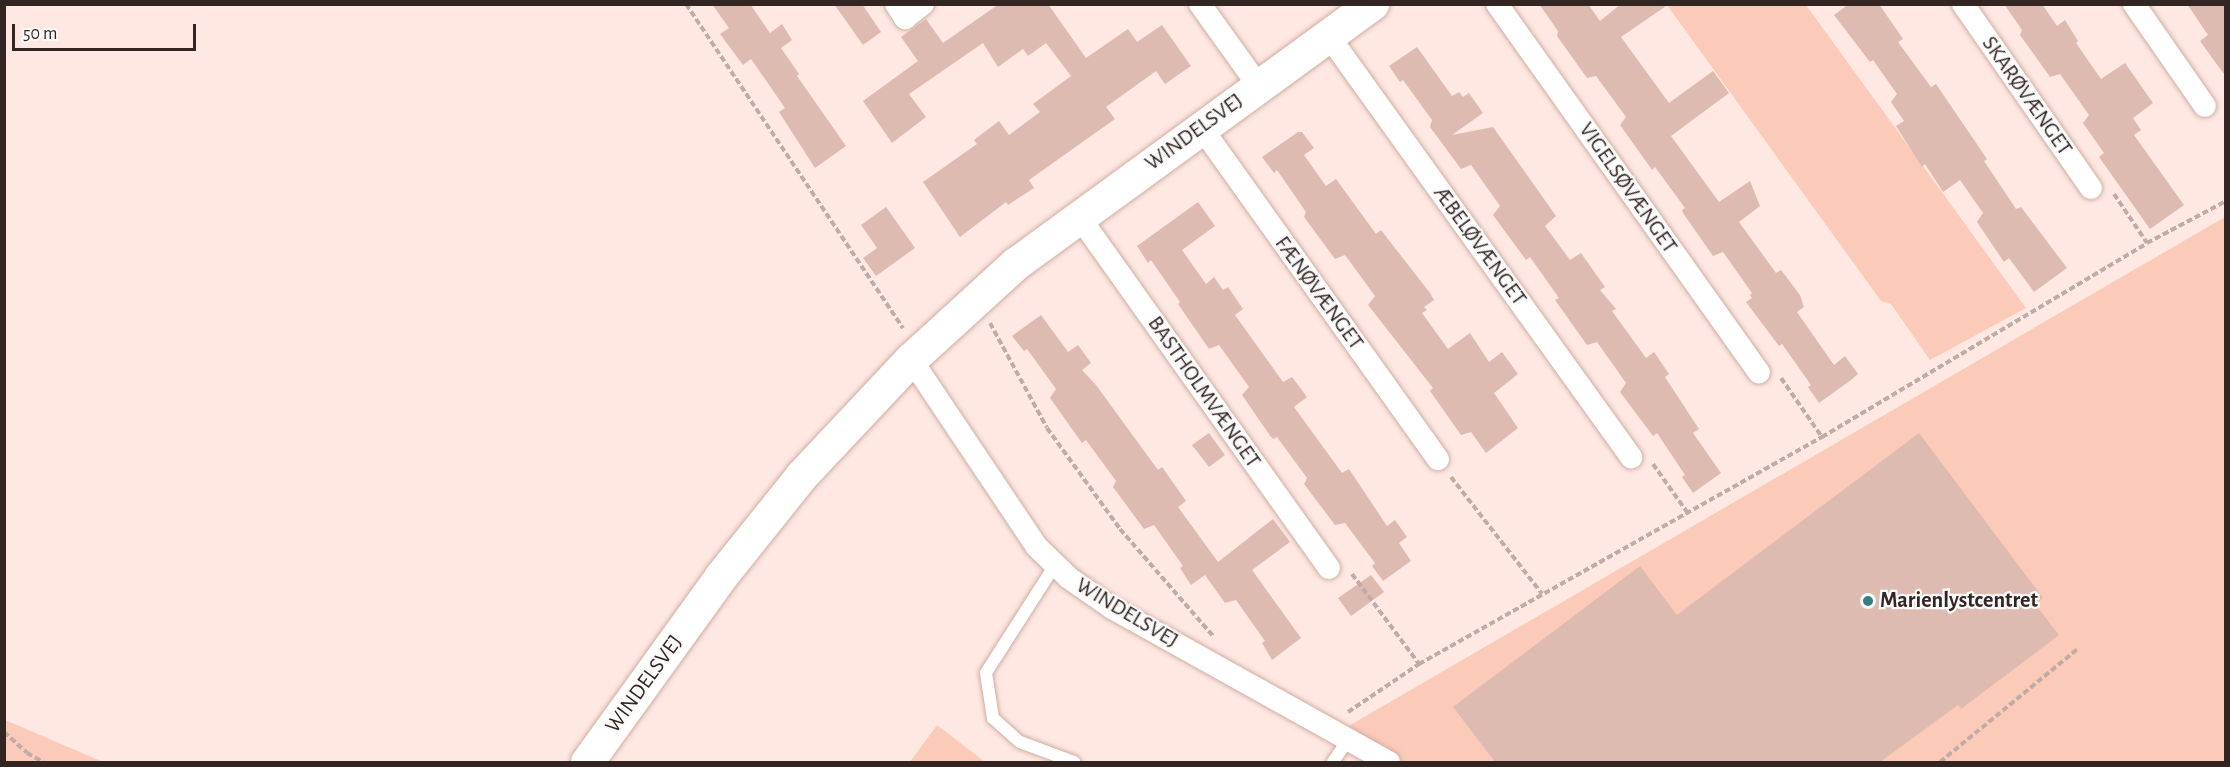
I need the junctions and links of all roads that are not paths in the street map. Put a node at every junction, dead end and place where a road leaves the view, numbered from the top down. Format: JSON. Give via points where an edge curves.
{"nodes":[{"id":1,"x":896,"y":4,"type":"edge"},
{"id":2,"x":923,"y":4,"type":"edge"},
{"id":3,"x":1200,"y":4,"type":"edge"},
{"id":4,"x":1372,"y":4,"type":"edge"},
{"id":5,"x":1497,"y":4,"type":"edge"},
{"id":6,"x":1963,"y":4,"type":"edge"},
{"id":7,"x":2134,"y":4,"type":"edge"},
{"id":8,"x":1328,"y":35,"type":"junction"},
{"id":9,"x":1258,"y":85,"type":"junction"},
{"id":10,"x":2205,"y":106,"type":"dead end"},
{"id":11,"x":1201,"y":127,"type":"junction"},
{"id":12,"x":2091,"y":188,"type":"road end"},
{"id":13,"x":1078,"y":215,"type":"junction"},
{"id":14,"x":915,"y":356,"type":"junction"},
{"id":15,"x":1759,"y":372,"type":"road end"},
{"id":16,"x":1631,"y":457,"type":"road end"},
{"id":17,"x":1438,"y":459,"type":"road end"},
{"id":18,"x":1055,"y":565,"type":"junction"},
{"id":19,"x":1329,"y":568,"type":"road end"},
{"id":20,"x":1349,"y":738,"type":"junction"},
{"id":21,"x":587,"y":762,"type":"edge"},
{"id":22,"x":1074,"y":762,"type":"edge"},
{"id":23,"x":1333,"y":762,"type":"edge"},
{"id":24,"x":1389,"y":762,"type":"edge"}],
"edges":[{"from":1,"to":2,"type":"street","via":[[905,18]]},
{"from":3,"to":9,"type":"street"},
{"from":4,"to":8,"type":"street","name":"WINDELSVEJ"},
{"from":5,"to":15,"type":"street","name":"VIGELSØVÆNGET"},
{"from":6,"to":12,"type":"street","name":"SKARØVÆNGET"},
{"from":7,"to":10,"type":"street"},
{"from":8,"to":9,"type":"street","name":"WINDELSVEJ"},
{"from":8,"to":16,"type":"street","name":"ÆBELØVÆNGET"},
{"from":9,"to":11,"type":"street","name":"WINDELSVEJ"},
{"from":11,"to":13,"type":"street","name":"WINDELSVEJ"},
{"from":11,"to":17,"type":"street","name":"FÆNØVÆNGET"},
{"from":13,"to":14,"type":"street","name":"WINDELSVEJ","via":[[1015,264]]},
{"from":13,"to":19,"type":"street","name":"BASTHOLMVÆNGET"},
{"from":14,"to":18,"type":"street","name":"WINDELSVEJ","via":[[1036,546]]},
{"from":14,"to":21,"type":"street","name":"WINDELSVEJ","via":[[801,476],[721,576]]},
{"from":18,"to":20,"type":"street","name":"WINDELSVEJ","via":[[1112,608]]},
{"from":18,"to":22,"type":"lane","via":[[986,674],[993,718],[1020,742]]},
{"from":20,"to":23,"type":"lane"},
{"from":20,"to":24,"type":"street","name":"WINDELSVEJ"}]}
